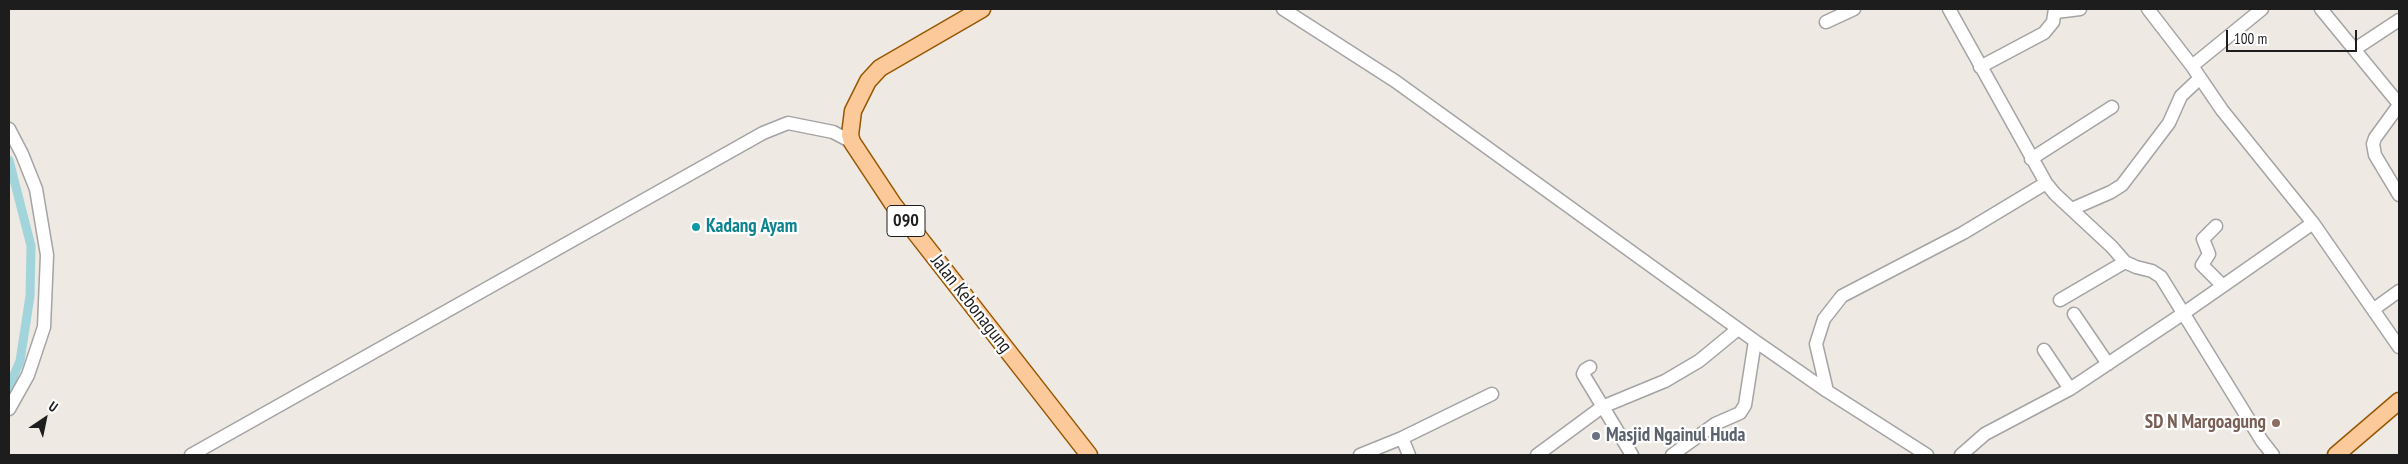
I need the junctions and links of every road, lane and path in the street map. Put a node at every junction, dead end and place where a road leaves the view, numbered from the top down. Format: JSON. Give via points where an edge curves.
{"nodes":[{"id":1,"x":982,"y":9,"type":"edge"},
{"id":2,"x":1283,"y":9,"type":"edge"},
{"id":3,"x":1854,"y":9,"type":"edge"},
{"id":4,"x":1949,"y":9,"type":"edge"},
{"id":5,"x":2080,"y":9,"type":"edge"},
{"id":6,"x":2148,"y":9,"type":"edge"},
{"id":7,"x":2259,"y":9,"type":"edge"},
{"id":8,"x":2321,"y":9,"type":"edge"},
{"id":9,"x":2055,"y":10,"type":"edge"},
{"id":10,"x":2399,"y":20,"type":"edge"},
{"id":11,"x":1826,"y":22,"type":"dead end"},
{"id":12,"x":2354,"y":49,"type":"junction"},
{"id":13,"x":2192,"y":66,"type":"junction"},
{"id":14,"x":1980,"y":67,"type":"junction"},
{"id":15,"x":2200,"y":78,"type":"junction"},
{"id":16,"x":2399,"y":105,"type":"edge"},
{"id":17,"x":2112,"y":107,"type":"dead end"},
{"id":18,"x":9,"y":128,"type":"edge"},
{"id":19,"x":852,"y":142,"type":"junction"},
{"id":20,"x":2031,"y":159,"type":"junction"},
{"id":21,"x":2046,"y":183,"type":"junction"},
{"id":22,"x":2399,"y":195,"type":"edge"},
{"id":23,"x":2072,"y":209,"type":"junction"},
{"id":24,"x":2313,"y":223,"type":"junction"},
{"id":25,"x":2216,"y":226,"type":"dead end"},
{"id":26,"x":2125,"y":262,"type":"junction"},
{"id":27,"x":2223,"y":286,"type":"junction"},
{"id":28,"x":2399,"y":291,"type":"edge"},
{"id":29,"x":2060,"y":300,"type":"dead end"},
{"id":30,"x":2374,"y":309,"type":"junction"},
{"id":31,"x":2184,"y":313,"type":"junction"},
{"id":32,"x":2074,"y":314,"type":"dead end"},
{"id":33,"x":1738,"y":329,"type":"junction"},
{"id":34,"x":1755,"y":341,"type":"junction"},
{"id":35,"x":2399,"y":346,"type":"edge"},
{"id":36,"x":2044,"y":350,"type":"dead end"},
{"id":37,"x":2108,"y":364,"type":"junction"},
{"id":38,"x":1590,"y":367,"type":"dead end"},
{"id":39,"x":2070,"y":389,"type":"junction"},
{"id":40,"x":1827,"y":391,"type":"junction"},
{"id":41,"x":1492,"y":394,"type":"dead end"},
{"id":42,"x":2399,"y":401,"type":"edge"},
{"id":43,"x":1602,"y":407,"type":"junction"},
{"id":44,"x":9,"y":409,"type":"edge"},
{"id":45,"x":1402,"y":438,"type":"junction"},
{"id":46,"x":191,"y":455,"type":"edge"},
{"id":47,"x":1089,"y":455,"type":"edge"},
{"id":48,"x":1360,"y":455,"type":"edge"},
{"id":49,"x":1409,"y":455,"type":"edge"},
{"id":50,"x":1538,"y":455,"type":"edge"},
{"id":51,"x":1632,"y":455,"type":"edge"},
{"id":52,"x":1672,"y":455,"type":"edge"},
{"id":53,"x":1927,"y":455,"type":"edge"},
{"id":54,"x":1961,"y":455,"type":"edge"},
{"id":55,"x":2273,"y":455,"type":"edge"},
{"id":56,"x":2336,"y":455,"type":"edge"}],
"edges":[{"from":1,"to":19,"type":"main road","via":[[876,72],[853,111]]},
{"from":2,"to":33,"type":"street","via":[[1395,81]]},
{"from":3,"to":11,"type":"street"},
{"from":4,"to":14,"type":"street"},
{"from":5,"to":9,"type":"street"},
{"from":6,"to":13,"type":"street"},
{"from":7,"to":13,"type":"street"},
{"from":8,"to":12,"type":"street"},
{"from":9,"to":14,"type":"street","via":[[2053,22],[2044,33]]},
{"from":10,"to":12,"type":"street"},
{"from":12,"to":16,"type":"street"},
{"from":13,"to":15,"type":"street"},
{"from":14,"to":20,"type":"street"},
{"from":15,"to":23,"type":"street","via":[[2181,96],[2169,124],[2122,185]]},
{"from":15,"to":24,"type":"street"},
{"from":16,"to":22,"type":"street","via":[[2373,144],[2375,155]]},
{"from":17,"to":20,"type":"street"},
{"from":18,"to":44,"type":"street","via":[[36,189],[47,255],[44,327],[28,375]]},
{"from":19,"to":46,"type":"street","via":[[833,132],[788,123],[763,133]]},
{"from":19,"to":47,"type":"main road","name":"Jalan Kebonagung","number":"090","via":[[893,204]]},
{"from":20,"to":21,"type":"street"},
{"from":21,"to":23,"type":"street"},
{"from":21,"to":40,"type":"street","via":[[1963,233],[1842,296],[1824,320],[1816,344]]},
{"from":23,"to":26,"type":"street"},
{"from":24,"to":27,"type":"street"},
{"from":24,"to":30,"type":"street"},
{"from":25,"to":27,"type":"street","via":[[2203,239],[2209,254],[2202,265]]},
{"from":26,"to":29,"type":"street"},
{"from":26,"to":31,"type":"street","via":[[2157,273]]},
{"from":27,"to":31,"type":"street"},
{"from":28,"to":30,"type":"street"},
{"from":30,"to":35,"type":"street"},
{"from":31,"to":37,"type":"street"},
{"from":31,"to":55,"type":"street"},
{"from":32,"to":37,"type":"street"},
{"from":33,"to":34,"type":"street"},
{"from":33,"to":43,"type":"street","via":[[1699,361],[1665,381]]},
{"from":34,"to":40,"type":"street"},
{"from":34,"to":52,"type":"street","via":[[1746,405],[1740,413],[1716,424]]},
{"from":36,"to":39,"type":"street"},
{"from":37,"to":39,"type":"street"},
{"from":38,"to":43,"type":"street","via":[[1583,374]]},
{"from":39,"to":54,"type":"street","via":[[1985,434]]},
{"from":40,"to":53,"type":"street"},
{"from":41,"to":45,"type":"street"},
{"from":42,"to":56,"type":"main road"},
{"from":43,"to":50,"type":"street"},
{"from":43,"to":51,"type":"street"},
{"from":45,"to":48,"type":"street"},
{"from":45,"to":49,"type":"street"}]}
